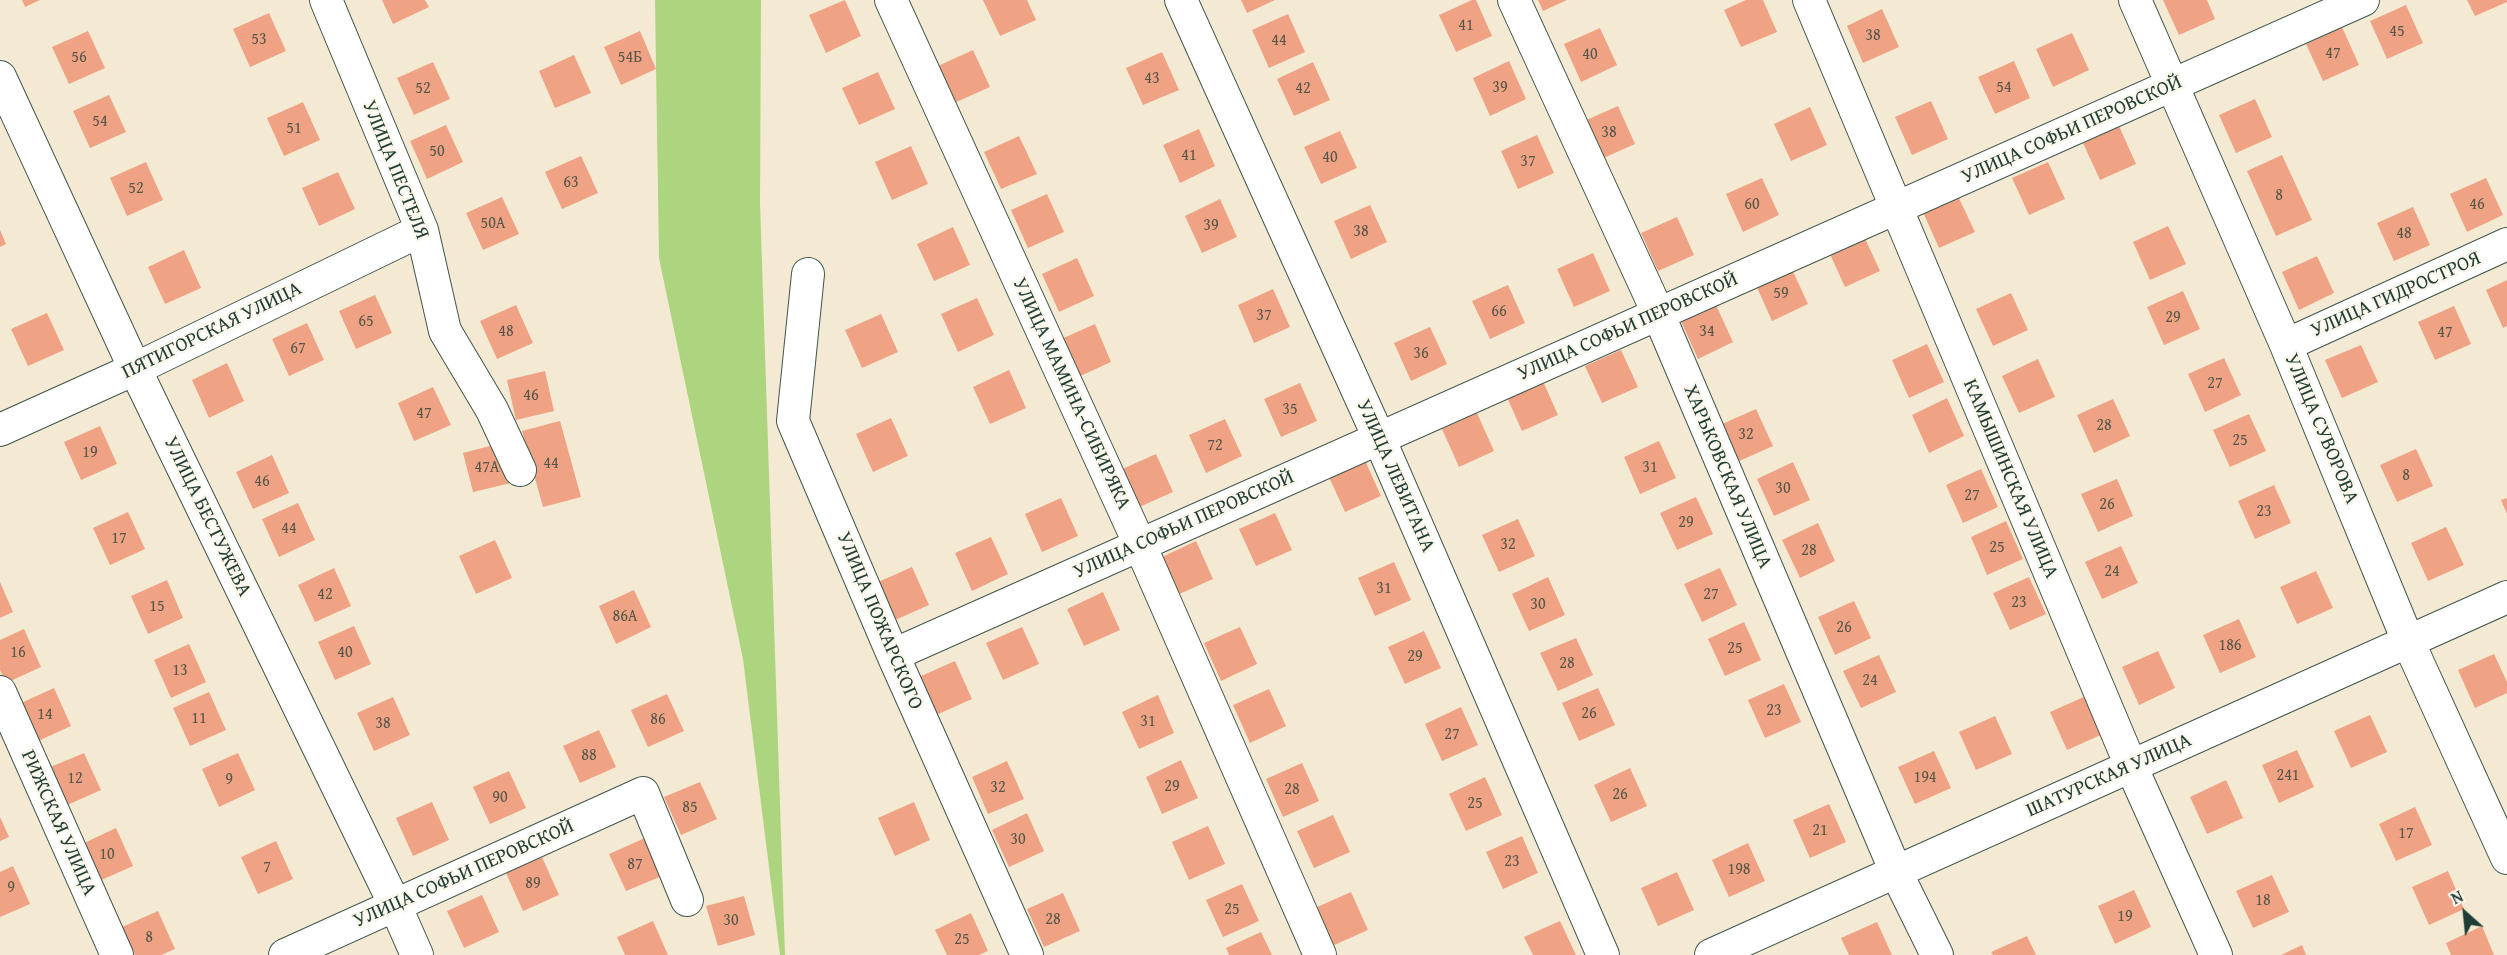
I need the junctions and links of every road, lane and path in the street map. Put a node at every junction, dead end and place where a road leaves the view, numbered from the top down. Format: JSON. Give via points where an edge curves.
{"nodes":[{"id":1,"x":326,"y":0,"type":"edge"},
{"id":2,"x":891,"y":0,"type":"edge"},
{"id":3,"x":1181,"y":0,"type":"edge"},
{"id":4,"x":1514,"y":0,"type":"edge"},
{"id":5,"x":1809,"y":0,"type":"edge"},
{"id":6,"x":2135,"y":0,"type":"edge"},
{"id":7,"x":2363,"y":0,"type":"edge"},
{"id":8,"x":0,"y":77,"type":"edge"},
{"id":9,"x":2173,"y":85,"type":"junction"},
{"id":10,"x":1897,"y":208,"type":"junction"},
{"id":11,"x":422,"y":230,"type":"junction"},
{"id":12,"x":2507,"y":244,"type":"edge"},
{"id":13,"x":808,"y":274,"type":"dead end"},
{"id":14,"x":1658,"y":313,"type":"junction"},
{"id":15,"x":2286,"y":345,"type":"junction"},
{"id":16,"x":135,"y":369,"type":"junction"},
{"id":17,"x":0,"y":430,"type":"edge"},
{"id":18,"x":1379,"y":438,"type":"junction"},
{"id":19,"x":520,"y":470,"type":"dead end"},
{"id":20,"x":1140,"y":545,"type":"junction"},
{"id":21,"x":2507,"y":597,"type":"edge"},
{"id":22,"x":2409,"y":641,"type":"junction"},
{"id":23,"x":893,"y":655,"type":"junction"},
{"id":24,"x":0,"y":692,"type":"edge"},
{"id":25,"x":2131,"y":766,"type":"junction"},
{"id":26,"x":2507,"y":858,"type":"edge"},
{"id":27,"x":1896,"y":872,"type":"junction"},
{"id":28,"x":687,"y":900,"type":"dead end"},
{"id":29,"x":395,"y":905,"type":"junction"},
{"id":30,"x":117,"y":955,"type":"edge"},
{"id":31,"x":285,"y":955,"type":"edge"},
{"id":32,"x":417,"y":955,"type":"edge"},
{"id":33,"x":1027,"y":955,"type":"edge"},
{"id":34,"x":1320,"y":955,"type":"edge"},
{"id":35,"x":1604,"y":955,"type":"edge"},
{"id":36,"x":1711,"y":955,"type":"edge"},
{"id":37,"x":1937,"y":955,"type":"edge"},
{"id":38,"x":2216,"y":955,"type":"edge"}],
"edges":[{"from":1,"to":11,"type":"street","name":"УЛИЦА ПЕСТЕЛЯ"},
{"from":2,"to":20,"type":"street","name":"УЛИЦА МАМИНА-СИБИРЯКА"},
{"from":3,"to":18,"type":"street","name":"УЛИЦА ЛЕВИТАНА"},
{"from":4,"to":14,"type":"street","name":"ХАРЬКОВСКАЯ УЛИЦА"},
{"from":5,"to":10,"type":"street","name":"КАМЫШИНСКАЯ УЛИЦА"},
{"from":6,"to":9,"type":"street","name":"УЛИЦА СУВОРОВА"},
{"from":7,"to":9,"type":"street","name":"УЛИЦА СОФЬИ ПЕРОВСКОЙ"},
{"from":8,"to":16,"type":"street","name":"УЛИЦА БЕСТУЖЕВА"},
{"from":9,"to":10,"type":"street","name":"УЛИЦА СОФЬИ ПЕРОВСКОЙ"},
{"from":9,"to":15,"type":"street","name":"УЛИЦА СУВОРОВА"},
{"from":10,"to":14,"type":"street","name":"УЛИЦА СОФЬИ ПЕРОВСКОЙ"},
{"from":10,"to":25,"type":"street","name":"КАМЫШИНСКАЯ УЛИЦА"},
{"from":11,"to":16,"type":"street","name":"ПЯТИГОРСКАЯ УЛИЦА"},
{"from":11,"to":19,"type":"street","name":"УЛИЦА ПЕСТЕЛЯ","via":[[446,331],[492,410]]},
{"from":12,"to":15,"type":"street","name":"УЛИЦА ГИДРОСТРОЯ"},
{"from":13,"to":23,"type":"street","name":"УЛИЦА ПОЖАРСКОГО","via":[[793,421]]},
{"from":14,"to":18,"type":"street","name":"УЛИЦА СОФЬИ ПЕРОВСКОЙ"},
{"from":14,"to":27,"type":"street","name":"ХАРЬКОВСКАЯ УЛИЦА"},
{"from":15,"to":22,"type":"street","name":"УЛИЦА СУВОРОВА"},
{"from":16,"to":17,"type":"street","name":"ПЯТИГОРСКАЯ УЛИЦА"},
{"from":16,"to":29,"type":"street","name":"УЛИЦА БЕСТУЖЕВА"},
{"from":18,"to":20,"type":"street","name":"УЛИЦА СОФЬИ ПЕРОВСКОЙ"},
{"from":18,"to":35,"type":"street","name":"УЛИЦА ЛЕВИТАНА"},
{"from":20,"to":23,"type":"street","name":"УЛИЦА СОФЬИ ПЕРОВСКОЙ"},
{"from":20,"to":34,"type":"street","name":"УЛИЦА МАМИНА-СИБИРЯКА"},
{"from":21,"to":22,"type":"street","name":"ШАТУРСКАЯ УЛИЦА"},
{"from":22,"to":25,"type":"street","name":"ШАТУРСКАЯ УЛИЦА"},
{"from":22,"to":26,"type":"street","name":"УЛИЦА СУВОРОВА"},
{"from":23,"to":33,"type":"street","name":"УЛИЦА ПОЖАРСКОГО"},
{"from":24,"to":30,"type":"street","name":"РИЖСКАЯ УЛИЦА"},
{"from":25,"to":27,"type":"street","name":"ШАТУРСКАЯ УЛИЦА"},
{"from":25,"to":38,"type":"street","name":"КАМЫШИНСКАЯ УЛИЦА"},
{"from":27,"to":36,"type":"street","name":"ШАТУРСКАЯ УЛИЦА"},
{"from":27,"to":37,"type":"street","name":"ХАРЬКОВСКАЯ УЛИЦА"},
{"from":28,"to":29,"type":"street","name":"УЛИЦА СОФЬИ ПЕРОВСКОЙ","via":[[643,793]]},
{"from":29,"to":31,"type":"street","name":"УЛИЦА СОФЬИ ПЕРОВСКОЙ"},
{"from":29,"to":32,"type":"street","name":"УЛИЦА БЕСТУЖЕВА"}]}
